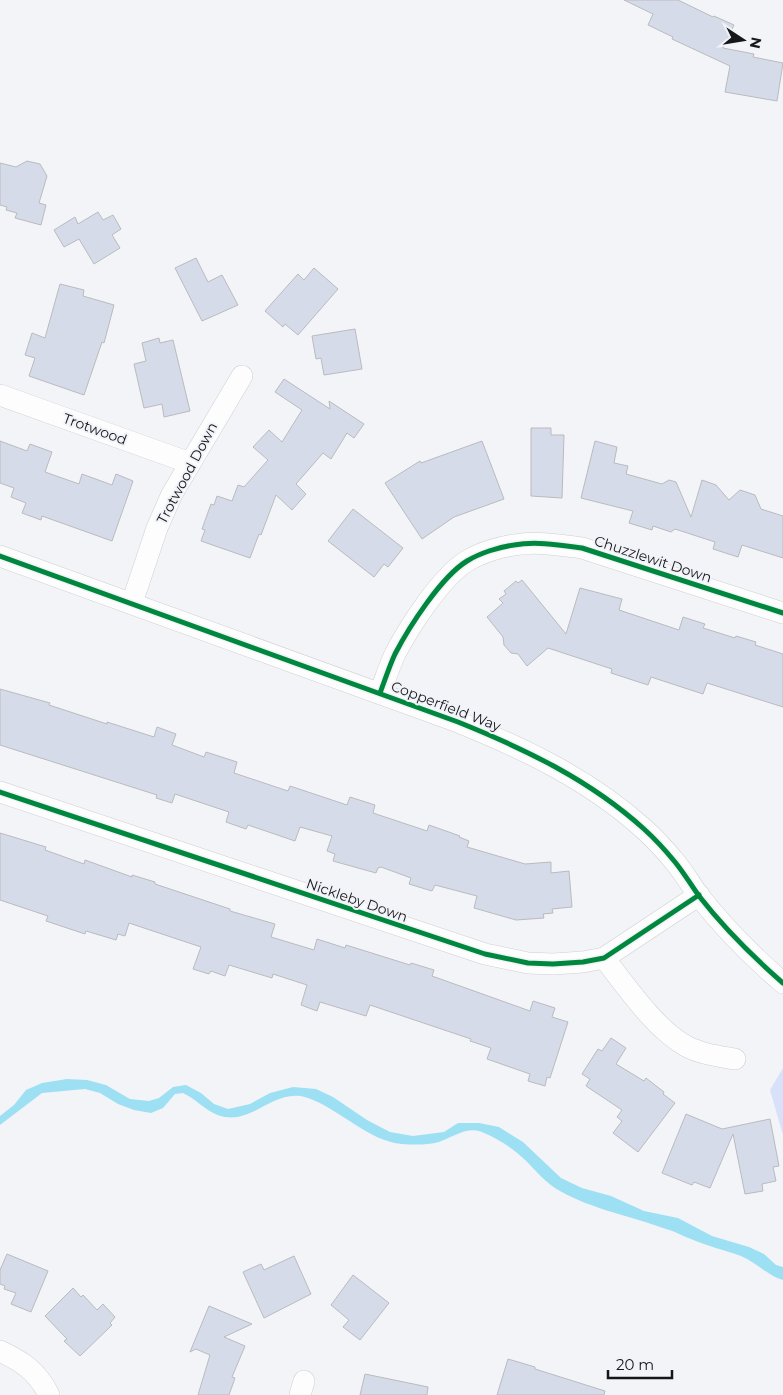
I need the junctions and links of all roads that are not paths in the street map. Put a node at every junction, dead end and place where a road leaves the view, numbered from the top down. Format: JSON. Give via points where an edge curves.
{"nodes":[{"id":1,"x":242,"y":376,"type":"dead end"},
{"id":2,"x":0,"y":395,"type":"edge"},
{"id":3,"x":190,"y":463,"type":"junction"},
{"id":4,"x":0,"y":556,"type":"edge"},
{"id":5,"x":132,"y":603,"type":"junction"},
{"id":6,"x":783,"y":613,"type":"edge"},
{"id":7,"x":380,"y":693,"type":"junction"},
{"id":8,"x":0,"y":792,"type":"edge"},
{"id":9,"x":698,"y":895,"type":"junction"},
{"id":10,"x":604,"y":958,"type":"junction"},
{"id":11,"x":783,"y":983,"type":"edge"},
{"id":12,"x":735,"y":1059,"type":"dead end"},
{"id":13,"x":0,"y":1351,"type":"edge"},
{"id":14,"x":49,"y":1395,"type":"edge"}],
"edges":[{"from":1,"to":3,"type":"street","name":"Trotwood Down"},
{"from":2,"to":3,"type":"street","name":"Trotwood"},
{"from":3,"to":5,"type":"street","name":"Trotwood Down","via":[[163,513]]},
{"from":4,"to":5,"type":"street","name":"Copperfield Way"},
{"from":5,"to":7,"type":"street","name":"Copperfield Way"},
{"from":6,"to":7,"type":"street","name":"Chuzzlewit Down","via":[[582,548],[514,544],[467,561],[448,576],[395,654]]},
{"from":7,"to":9,"type":"street","name":"Copperfield Way","via":[[508,742],[556,766],[605,798],[644,829],[675,862]]},
{"from":8,"to":10,"type":"street","name":"Nickleby Down","via":[[485,954],[528,963],[553,964]]},
{"from":9,"to":10,"type":"street","name":"Nickleby Down"},
{"from":9,"to":11,"type":"street","name":"Copperfield Way","via":[[732,935]]},
{"from":10,"to":12,"type":"street","via":[[673,1038],[698,1052]]},
{"from":13,"to":14,"type":"street","via":[[18,1359],[34,1372]]}]}
